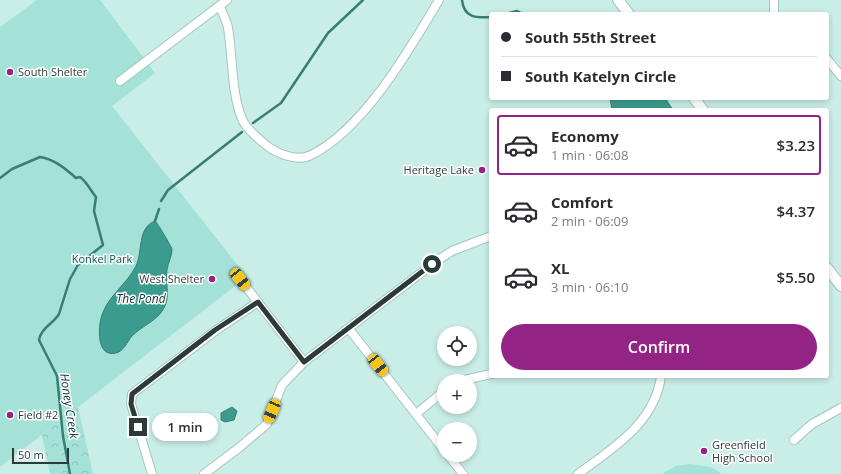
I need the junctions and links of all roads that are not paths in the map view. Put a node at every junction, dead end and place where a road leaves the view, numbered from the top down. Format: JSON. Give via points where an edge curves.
{"nodes":[{"id":1,"x":227,"y":0,"type":"edge"},
{"id":2,"x":440,"y":0,"type":"edge"},
{"id":3,"x":618,"y":0,"type":"edge"},
{"id":4,"x":774,"y":0,"type":"edge"},
{"id":5,"x":220,"y":6,"type":"junction"},
{"id":6,"x":627,"y":12,"type":"edge"},
{"id":7,"x":774,"y":12,"type":"edge"},
{"id":8,"x":829,"y":61,"type":"edge"},
{"id":9,"x":841,"y":76,"type":"edge"},
{"id":10,"x":120,"y":81,"type":"dead end"},
{"id":11,"x":489,"y":237,"type":"edge"},
{"id":12,"x":829,"y":271,"type":"edge"},
{"id":13,"x":240,"y":279,"type":"dead end"},
{"id":14,"x":841,"y":286,"type":"edge"},
{"id":15,"x":258,"y":302,"type":"junction"},
{"id":16,"x":349,"y":329,"type":"junction"},
{"id":17,"x":304,"y":362,"type":"junction"},
{"id":18,"x":489,"y":374,"type":"edge"},
{"id":19,"x":477,"y":377,"type":"edge"},
{"id":20,"x":661,"y":378,"type":"edge"},
{"id":21,"x":437,"y":397,"type":"edge"},
{"id":22,"x":841,"y":408,"type":"edge"},
{"id":23,"x":416,"y":414,"type":"junction"},
{"id":24,"x":794,"y":440,"type":"dead end"},
{"id":25,"x":437,"y":441,"type":"edge"},
{"id":26,"x":453,"y":462,"type":"edge"},
{"id":27,"x":152,"y":474,"type":"edge"},
{"id":28,"x":204,"y":474,"type":"edge"},
{"id":29,"x":462,"y":474,"type":"edge"},
{"id":30,"x":578,"y":474,"type":"edge"}],
"edges":[{"from":1,"to":5,"type":"street"},
{"from":2,"to":5,"type":"street","via":[[404,59],[348,128],[310,156],[295,157],[273,152],[243,121],[237,101],[228,26]]},
{"from":3,"to":6,"type":"street"},
{"from":4,"to":7,"type":"street"},
{"from":5,"to":10,"type":"street"},
{"from":8,"to":9,"type":"street"},
{"from":11,"to":16,"type":"street","via":[[465,245],[438,260]]},
{"from":12,"to":14,"type":"street"},
{"from":13,"to":15,"type":"street"},
{"from":15,"to":17,"type":"street"},
{"from":15,"to":27,"type":"street","via":[[215,330],[132,394],[131,404]]},
{"from":16,"to":17,"type":"street"},
{"from":16,"to":23,"type":"street"},
{"from":17,"to":28,"type":"street","via":[[282,385],[266,424]]},
{"from":18,"to":19,"type":"street"},
{"from":20,"to":30,"type":"street","via":[[652,407],[641,422],[628,437]]},
{"from":21,"to":23,"type":"street"},
{"from":22,"to":24,"type":"street","via":[[812,424]]},
{"from":23,"to":25,"type":"street"},
{"from":26,"to":29,"type":"street"}]}
